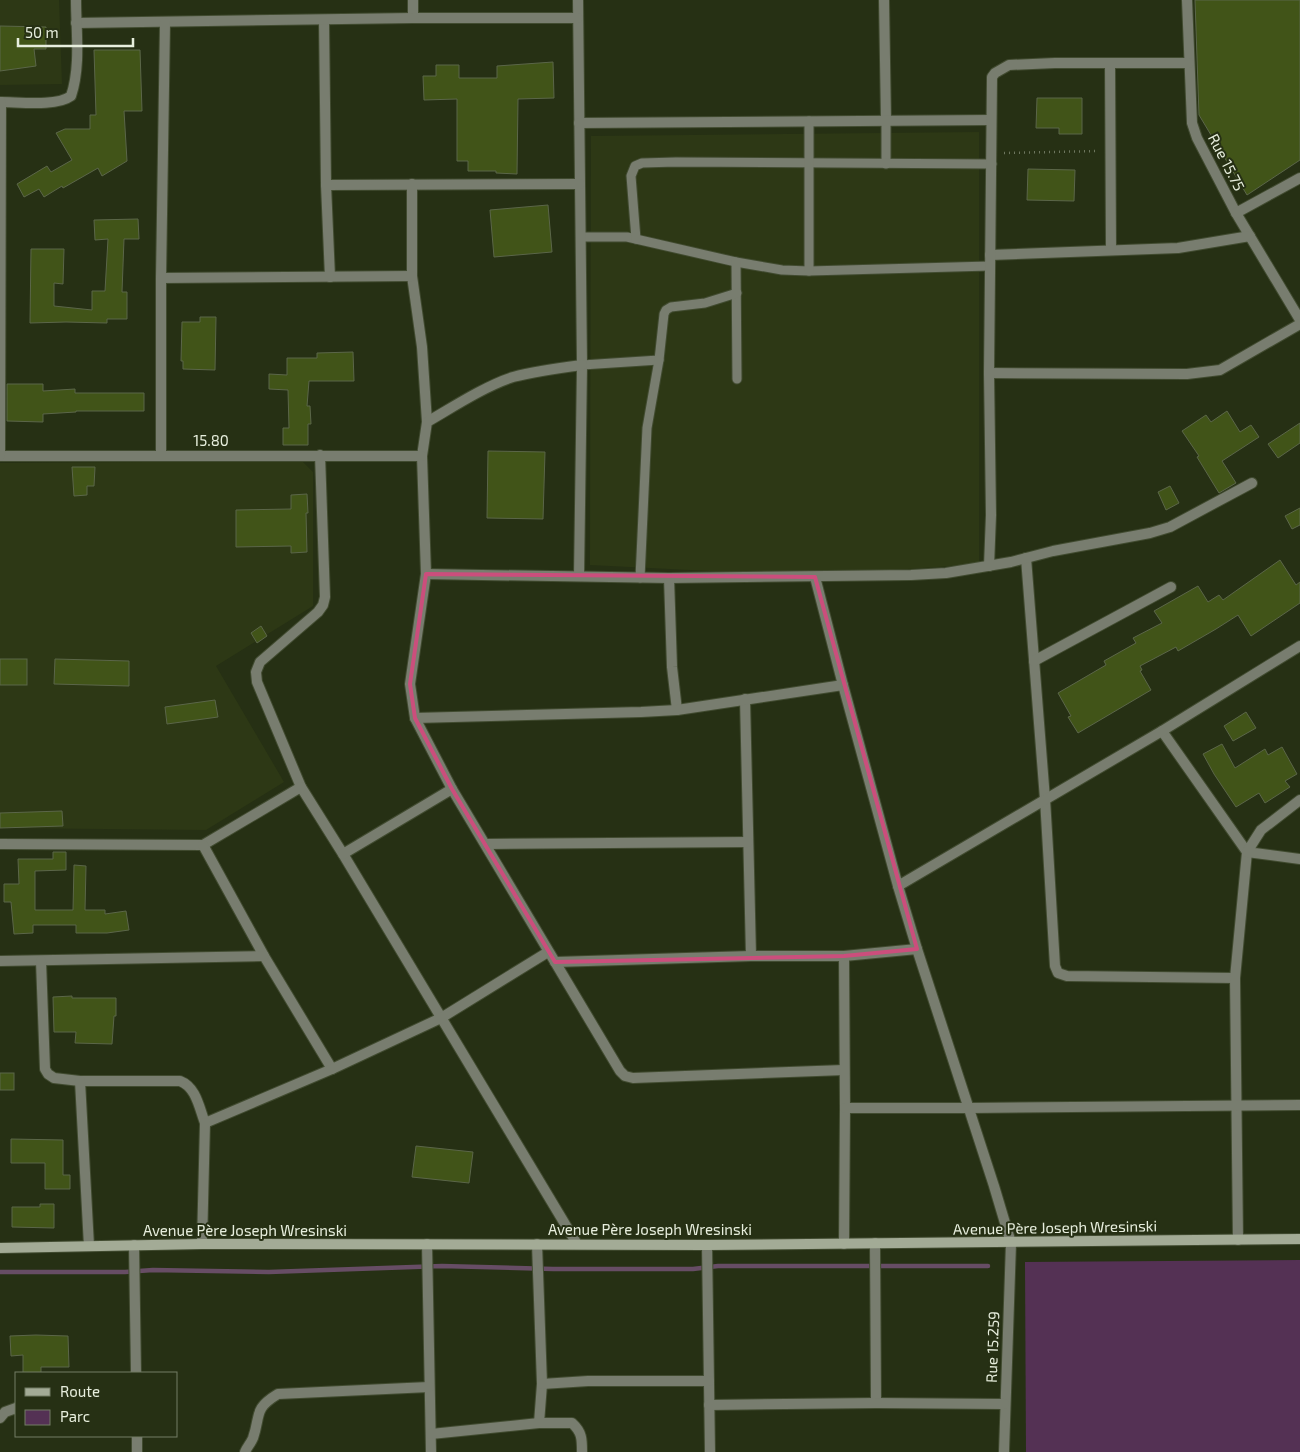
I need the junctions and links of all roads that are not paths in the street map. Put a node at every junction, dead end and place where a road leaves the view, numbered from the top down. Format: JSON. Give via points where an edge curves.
{"nodes":[{"id":1,"x":76,"y":0,"type":"edge"},
{"id":2,"x":413,"y":0,"type":"edge"},
{"id":3,"x":578,"y":0,"type":"edge"},
{"id":4,"x":884,"y":0,"type":"edge"},
{"id":5,"x":1187,"y":0,"type":"edge"},
{"id":6,"x":413,"y":18,"type":"junction"},
{"id":7,"x":578,"y":18,"type":"junction"},
{"id":8,"x":324,"y":20,"type":"junction"},
{"id":9,"x":165,"y":23,"type":"junction"},
{"id":10,"x":76,"y":24,"type":"junction"},
{"id":11,"x":1110,"y":63,"type":"junction"},
{"id":12,"x":1189,"y":63,"type":"junction"},
{"id":13,"x":0,"y":102,"type":"edge"},
{"id":14,"x":886,"y":120,"type":"junction"},
{"id":15,"x":991,"y":120,"type":"junction"},
{"id":16,"x":809,"y":121,"type":"junction"},
{"id":17,"x":579,"y":123,"type":"junction"},
{"id":18,"x":808,"y":164,"type":"junction"},
{"id":19,"x":886,"y":164,"type":"junction"},
{"id":20,"x":992,"y":164,"type":"junction"},
{"id":21,"x":1300,"y":178,"type":"edge"},
{"id":22,"x":412,"y":184,"type":"junction"},
{"id":23,"x":580,"y":184,"type":"junction"},
{"id":24,"x":326,"y":185,"type":"junction"},
{"id":25,"x":1236,"y":214,"type":"junction"},
{"id":26,"x":1250,"y":236,"type":"junction"},
{"id":27,"x":581,"y":237,"type":"junction"},
{"id":28,"x":636,"y":239,"type":"junction"},
{"id":29,"x":1111,"y":250,"type":"junction"},
{"id":30,"x":990,"y":260,"type":"junction"},
{"id":31,"x":736,"y":262,"type":"junction"},
{"id":32,"x":809,"y":271,"type":"junction"},
{"id":33,"x":412,"y":276,"type":"junction"},
{"id":34,"x":330,"y":277,"type":"junction"},
{"id":35,"x":0,"y":278,"type":"edge"},
{"id":36,"x":161,"y":278,"type":"junction"},
{"id":37,"x":737,"y":293,"type":"junction"},
{"id":38,"x":1300,"y":322,"type":"edge"},
{"id":39,"x":659,"y":360,"type":"junction"},
{"id":40,"x":582,"y":365,"type":"junction"},
{"id":41,"x":989,"y":373,"type":"junction"},
{"id":42,"x":737,"y":379,"type":"dead end"},
{"id":43,"x":427,"y":422,"type":"junction"},
{"id":44,"x":320,"y":454,"type":"junction"},
{"id":45,"x":161,"y":455,"type":"junction"},
{"id":46,"x":0,"y":456,"type":"edge"},
{"id":47,"x":422,"y":456,"type":"junction"},
{"id":48,"x":1252,"y":483,"type":"dead end"},
{"id":49,"x":1026,"y":558,"type":"junction"},
{"id":50,"x":989,"y":566,"type":"junction"},
{"id":51,"x":426,"y":574,"type":"junction"},
{"id":52,"x":579,"y":576,"type":"junction"},
{"id":53,"x":815,"y":577,"type":"junction"},
{"id":54,"x":640,"y":578,"type":"junction"},
{"id":55,"x":669,"y":578,"type":"junction"},
{"id":56,"x":1171,"y":587,"type":"dead end"},
{"id":57,"x":1300,"y":646,"type":"edge"},
{"id":58,"x":1034,"y":661,"type":"junction"},
{"id":59,"x":843,"y":685,"type":"junction"},
{"id":60,"x":744,"y":699,"type":"junction"},
{"id":61,"x":677,"y":710,"type":"junction"},
{"id":62,"x":415,"y":718,"type":"junction"},
{"id":63,"x":1162,"y":731,"type":"junction"},
{"id":64,"x":301,"y":787,"type":"junction"},
{"id":65,"x":452,"y":789,"type":"junction"},
{"id":66,"x":1045,"y":799,"type":"junction"},
{"id":67,"x":1300,"y":800,"type":"edge"},
{"id":68,"x":748,"y":842,"type":"junction"},
{"id":69,"x":0,"y":844,"type":"edge"},
{"id":70,"x":486,"y":844,"type":"junction"},
{"id":71,"x":203,"y":846,"type":"junction"},
{"id":72,"x":1247,"y":852,"type":"junction"},
{"id":73,"x":343,"y":854,"type":"junction"},
{"id":74,"x":1300,"y":859,"type":"edge"},
{"id":75,"x":898,"y":886,"type":"junction"},
{"id":76,"x":917,"y":949,"type":"junction"},
{"id":77,"x":548,"y":952,"type":"junction"},
{"id":78,"x":264,"y":956,"type":"junction"},
{"id":79,"x":751,"y":956,"type":"junction"},
{"id":80,"x":844,"y":956,"type":"junction"},
{"id":81,"x":0,"y":961,"type":"edge"},
{"id":82,"x":41,"y":961,"type":"junction"},
{"id":83,"x":555,"y":962,"type":"junction"},
{"id":84,"x":1235,"y":978,"type":"junction"},
{"id":85,"x":441,"y":1018,"type":"junction"},
{"id":86,"x":332,"y":1070,"type":"junction"},
{"id":87,"x":844,"y":1070,"type":"junction"},
{"id":88,"x":80,"y":1081,"type":"junction"},
{"id":89,"x":1300,"y":1105,"type":"edge"},
{"id":90,"x":1236,"y":1106,"type":"junction"},
{"id":91,"x":845,"y":1108,"type":"junction"},
{"id":92,"x":969,"y":1108,"type":"junction"},
{"id":93,"x":204,"y":1123,"type":"junction"},
{"id":94,"x":1300,"y":1239,"type":"edge"},
{"id":95,"x":1238,"y":1240,"type":"junction"},
{"id":96,"x":875,"y":1243,"type":"junction"},
{"id":97,"x":1010,"y":1243,"type":"junction"},
{"id":98,"x":202,"y":1244,"type":"junction"},
{"id":99,"x":427,"y":1244,"type":"junction"},
{"id":100,"x":537,"y":1244,"type":"junction"},
{"id":101,"x":577,"y":1244,"type":"junction"},
{"id":102,"x":844,"y":1244,"type":"junction"},
{"id":103,"x":134,"y":1245,"type":"junction"},
{"id":104,"x":707,"y":1245,"type":"junction"},
{"id":105,"x":89,"y":1246,"type":"junction"},
{"id":106,"x":0,"y":1248,"type":"edge"},
{"id":107,"x":136,"y":1372,"type":"edge"},
{"id":108,"x":709,"y":1381,"type":"junction"},
{"id":109,"x":542,"y":1384,"type":"junction"},
{"id":110,"x":429,"y":1387,"type":"junction"},
{"id":111,"x":876,"y":1403,"type":"junction"},
{"id":112,"x":1004,"y":1404,"type":"junction"},
{"id":113,"x":709,"y":1405,"type":"junction"},
{"id":114,"x":15,"y":1408,"type":"edge"},
{"id":115,"x":0,"y":1418,"type":"edge"},
{"id":116,"x":539,"y":1422,"type":"junction"},
{"id":117,"x":430,"y":1434,"type":"junction"},
{"id":118,"x":137,"y":1437,"type":"edge"},
{"id":119,"x":137,"y":1452,"type":"edge"},
{"id":120,"x":244,"y":1452,"type":"edge"},
{"id":121,"x":431,"y":1452,"type":"edge"},
{"id":122,"x":582,"y":1452,"type":"edge"},
{"id":123,"x":710,"y":1452,"type":"edge"},
{"id":124,"x":1004,"y":1452,"type":"edge"}],
"edges":[{"from":1,"to":10,"type":"street"},
{"from":2,"to":6,"type":"street"},
{"from":3,"to":7,"type":"street"},
{"from":4,"to":14,"type":"street"},
{"from":5,"to":12,"type":"street","name":"Rue 15.75"},
{"from":6,"to":7,"type":"street"},
{"from":6,"to":8,"type":"street"},
{"from":7,"to":17,"type":"street"},
{"from":8,"to":9,"type":"street"},
{"from":8,"to":24,"type":"street"},
{"from":9,"to":10,"type":"street"},
{"from":9,"to":36,"type":"street"},
{"from":10,"to":13,"type":"street","via":[[75,82],[71,96],[52,102]]},
{"from":11,"to":12,"type":"street"},
{"from":11,"to":15,"type":"street","via":[[1009,65],[1002,68],[992,77]]},
{"from":11,"to":29,"type":"street"},
{"from":12,"to":25,"type":"street","name":"Rue 15.75","via":[[1192,123]]},
{"from":13,"to":35,"type":"street"},
{"from":14,"to":15,"type":"street"},
{"from":14,"to":16,"type":"street"},
{"from":14,"to":19,"type":"lane"},
{"from":15,"to":20,"type":"street"},
{"from":16,"to":17,"type":"street"},
{"from":16,"to":18,"type":"lane"},
{"from":17,"to":23,"type":"street"},
{"from":18,"to":19,"type":"lane"},
{"from":18,"to":28,"type":"lane","via":[[676,162],[635,166],[631,176]]},
{"from":18,"to":32,"type":"lane"},
{"from":19,"to":20,"type":"lane"},
{"from":20,"to":30,"type":"street"},
{"from":21,"to":25,"type":"street"},
{"from":22,"to":23,"type":"street"},
{"from":22,"to":24,"type":"street"},
{"from":22,"to":33,"type":"street"},
{"from":23,"to":27,"type":"street"},
{"from":24,"to":34,"type":"street"},
{"from":25,"to":26,"type":"street","name":"Rue 15.75"},
{"from":26,"to":29,"type":"street","via":[[1178,248]]},
{"from":26,"to":38,"type":"street","name":"Rue 15.75"},
{"from":27,"to":28,"type":"lane"},
{"from":27,"to":40,"type":"street"},
{"from":28,"to":31,"type":"lane"},
{"from":29,"to":30,"type":"street"},
{"from":30,"to":32,"type":"lane"},
{"from":30,"to":41,"type":"street"},
{"from":31,"to":32,"type":"lane"},
{"from":31,"to":37,"type":"lane"},
{"from":33,"to":34,"type":"street"},
{"from":33,"to":43,"type":"street","via":[[422,347]]},
{"from":34,"to":36,"type":"street"},
{"from":35,"to":46,"type":"street"},
{"from":36,"to":45,"type":"street"},
{"from":37,"to":39,"type":"lane","via":[[666,310]]},
{"from":37,"to":42,"type":"lane"},
{"from":38,"to":41,"type":"street","via":[[1220,370],[1209,373]]},
{"from":39,"to":40,"type":"lane"},
{"from":39,"to":54,"type":"lane","via":[[646,428]]},
{"from":40,"to":43,"type":"street","via":[[511,378]]},
{"from":40,"to":52,"type":"street"},
{"from":41,"to":50,"type":"street"},
{"from":43,"to":47,"type":"street"},
{"from":44,"to":45,"type":"street","name":"15.80"},
{"from":44,"to":47,"type":"street","name":"15.80"},
{"from":44,"to":64,"type":"street","via":[[323,605],[260,662],[256,672],[257,682]]},
{"from":45,"to":46,"type":"street","name":"15.80"},
{"from":47,"to":51,"type":"street"},
{"from":48,"to":49,"type":"street","via":[[1170,527]]},
{"from":49,"to":50,"type":"street"},
{"from":49,"to":58,"type":"street"},
{"from":50,"to":53,"type":"street","via":[[946,573]]},
{"from":51,"to":52,"type":"street"},
{"from":51,"to":62,"type":"street","via":[[410,684]]},
{"from":52,"to":54,"type":"street"},
{"from":53,"to":55,"type":"street"},
{"from":53,"to":59,"type":"street","name":"Rue 15.259"},
{"from":54,"to":55,"type":"street"},
{"from":55,"to":61,"type":"street"},
{"from":56,"to":58,"type":"street"},
{"from":57,"to":63,"type":"street"},
{"from":58,"to":66,"type":"street"},
{"from":59,"to":60,"type":"street"},
{"from":59,"to":75,"type":"street","name":"Rue 15.259"},
{"from":60,"to":61,"type":"street"},
{"from":60,"to":68,"type":"street"},
{"from":61,"to":62,"type":"street"},
{"from":62,"to":65,"type":"street"},
{"from":63,"to":66,"type":"street"},
{"from":63,"to":72,"type":"street"},
{"from":64,"to":71,"type":"street"},
{"from":64,"to":73,"type":"street"},
{"from":65,"to":70,"type":"street"},
{"from":65,"to":73,"type":"street"},
{"from":66,"to":75,"type":"street"},
{"from":66,"to":84,"type":"street","via":[[1058,973],[1067,976]]},
{"from":67,"to":72,"type":"street","via":[[1261,830]]},
{"from":68,"to":70,"type":"street"},
{"from":68,"to":79,"type":"street"},
{"from":69,"to":71,"type":"street"},
{"from":70,"to":77,"type":"street"},
{"from":71,"to":78,"type":"street"},
{"from":72,"to":74,"type":"street"},
{"from":72,"to":84,"type":"street"},
{"from":73,"to":85,"type":"street"},
{"from":75,"to":76,"type":"street","name":"Rue 15.259"},
{"from":76,"to":80,"type":"street"},
{"from":76,"to":92,"type":"street","name":"Rue 15.259"},
{"from":77,"to":83,"type":"street"},
{"from":77,"to":85,"type":"street"},
{"from":78,"to":82,"type":"street"},
{"from":78,"to":86,"type":"street"},
{"from":79,"to":80,"type":"street"},
{"from":79,"to":83,"type":"street"},
{"from":80,"to":87,"type":"street"},
{"from":81,"to":82,"type":"street"},
{"from":82,"to":88,"type":"street","via":[[45,1069],[54,1078]]},
{"from":83,"to":87,"type":"street","via":[[625,1076]]},
{"from":84,"to":90,"type":"street"},
{"from":85,"to":86,"type":"street"},
{"from":85,"to":101,"type":"street"},
{"from":86,"to":93,"type":"street"},
{"from":87,"to":91,"type":"street"},
{"from":88,"to":93,"type":"street","via":[[186,1083],[192,1089]]},
{"from":88,"to":105,"type":"street"},
{"from":89,"to":90,"type":"street"},
{"from":90,"to":92,"type":"street"},
{"from":90,"to":95,"type":"street"},
{"from":91,"to":92,"type":"street"},
{"from":91,"to":102,"type":"street"},
{"from":92,"to":97,"type":"street","name":"Rue 15.259"},
{"from":93,"to":98,"type":"street"},
{"from":94,"to":95,"type":"street","name":"Avenue Père Joseph Wresinski"},
{"from":95,"to":97,"type":"street","name":"Avenue Père Joseph Wresinski"},
{"from":96,"to":97,"type":"street","name":"Avenue Père Joseph Wresinski"},
{"from":96,"to":102,"type":"street","name":"Avenue Père Joseph Wresinski"},
{"from":96,"to":111,"type":"street"},
{"from":97,"to":112,"type":"street","name":"Rue 15.259"},
{"from":98,"to":99,"type":"street","name":"Avenue Père Joseph Wresinski"},
{"from":98,"to":103,"type":"street","name":"Avenue Père Joseph Wresinski"},
{"from":99,"to":100,"type":"street","name":"Avenue Père Joseph Wresinski"},
{"from":99,"to":110,"type":"street"},
{"from":100,"to":101,"type":"street","name":"Avenue Père Joseph Wresinski"},
{"from":100,"to":109,"type":"street"},
{"from":101,"to":104,"type":"street","name":"Avenue Père Joseph Wresinski"},
{"from":102,"to":104,"type":"street","name":"Avenue Père Joseph Wresinski"},
{"from":103,"to":105,"type":"street","name":"Avenue Père Joseph Wresinski"},
{"from":103,"to":107,"type":"street"},
{"from":104,"to":108,"type":"street"},
{"from":105,"to":106,"type":"street","name":"Avenue Père Joseph Wresinski"},
{"from":108,"to":109,"type":"street"},
{"from":108,"to":113,"type":"street"},
{"from":109,"to":116,"type":"street"},
{"from":110,"to":117,"type":"street"},
{"from":110,"to":120,"type":"street","via":[[278,1394],[266,1401],[258,1412],[253,1438]]},
{"from":111,"to":112,"type":"street"},
{"from":111,"to":113,"type":"street"},
{"from":112,"to":124,"type":"street","name":"Rue 15.259"},
{"from":113,"to":123,"type":"street"},
{"from":114,"to":115,"type":"street"},
{"from":116,"to":117,"type":"street"},
{"from":116,"to":122,"type":"street","via":[[572,1423],[580,1430]]},
{"from":117,"to":121,"type":"street"},
{"from":118,"to":119,"type":"street"}]}
